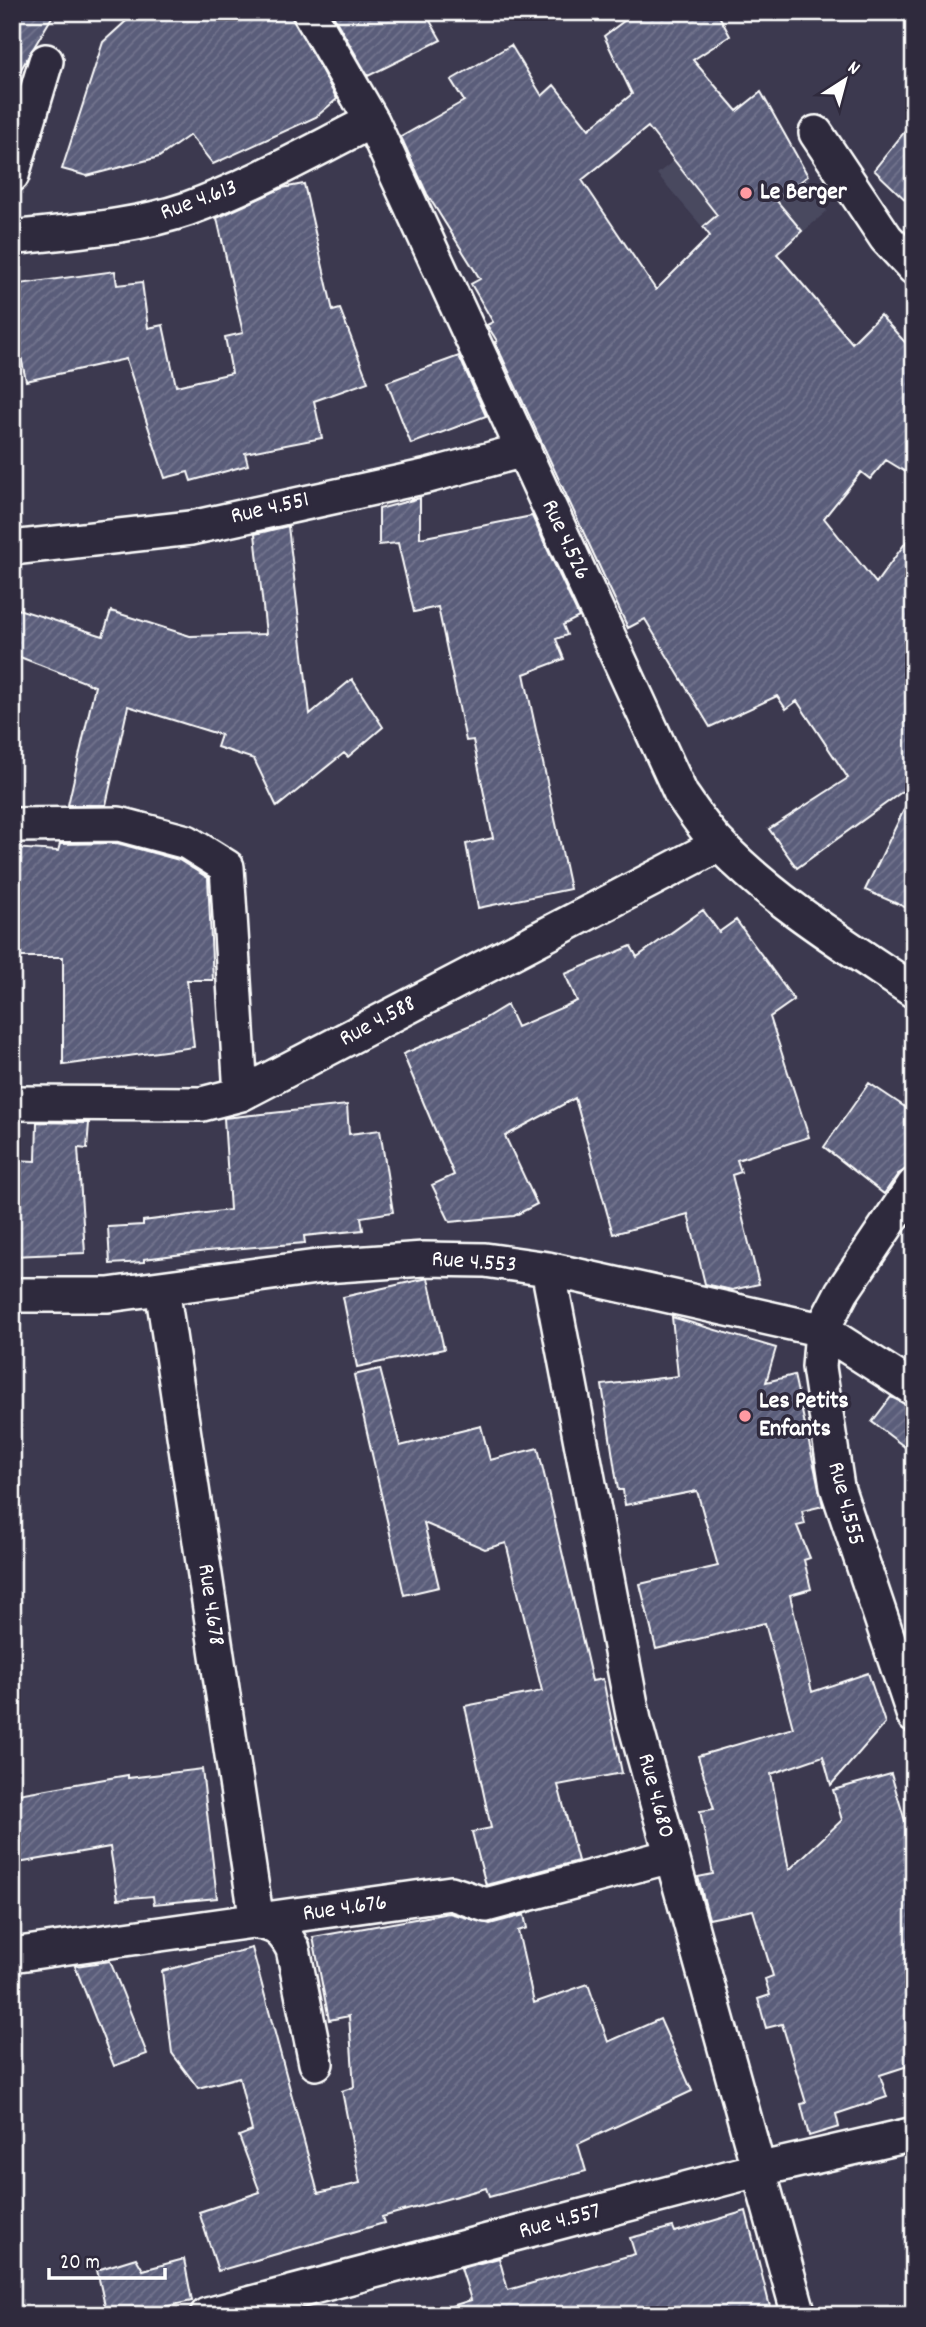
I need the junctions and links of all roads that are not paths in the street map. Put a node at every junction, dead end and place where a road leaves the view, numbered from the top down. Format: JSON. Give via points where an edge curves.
{"nodes":[{"id":1,"x":309,"y":12,"type":"edge"},
{"id":2,"x":46,"y":61,"type":"dead end"},
{"id":3,"x":372,"y":121,"type":"junction"},
{"id":4,"x":816,"y":133,"type":"dead end"},
{"id":5,"x":12,"y":175,"type":"edge"},
{"id":6,"x":12,"y":238,"type":"edge"},
{"id":7,"x":914,"y":268,"type":"edge"},
{"id":8,"x":524,"y":450,"type":"junction"},
{"id":9,"x":12,"y":548,"type":"edge"},
{"id":10,"x":12,"y":825,"type":"edge"},
{"id":11,"x":719,"y":845,"type":"junction"},
{"id":12,"x":914,"y":991,"type":"edge"},
{"id":13,"x":240,"y":1094,"type":"junction"},
{"id":14,"x":12,"y":1103,"type":"edge"},
{"id":15,"x":914,"y":1185,"type":"edge"},
{"id":16,"x":548,"y":1269,"type":"junction"},
{"id":17,"x":162,"y":1288,"type":"junction"},
{"id":18,"x":12,"y":1295,"type":"edge"},
{"id":19,"x":822,"y":1330,"type":"junction"},
{"id":20,"x":914,"y":1389,"type":"edge"},
{"id":21,"x":914,"y":1716,"type":"edge"},
{"id":22,"x":671,"y":1856,"type":"junction"},
{"id":23,"x":257,"y":1922,"type":"junction"},
{"id":24,"x":12,"y":1955,"type":"edge"},
{"id":25,"x":316,"y":2063,"type":"dead end"},
{"id":26,"x":914,"y":2134,"type":"edge"},
{"id":27,"x":757,"y":2170,"type":"junction"},
{"id":28,"x":207,"y":2315,"type":"edge"},
{"id":29,"x":799,"y":2315,"type":"edge"}],
"edges":[{"from":1,"to":3,"type":"street","name":"Rue 4.526"},
{"from":2,"to":5,"type":"street"},
{"from":3,"to":6,"type":"street","name":"Rue 4.613","via":[[232,191],[185,209],[134,222]]},
{"from":3,"to":8,"type":"street","name":"Rue 4.526"},
{"from":4,"to":7,"type":"street","via":[[886,239]]},
{"from":8,"to":9,"type":"street","name":"Rue 4.551","via":[[191,528]]},
{"from":8,"to":11,"type":"street","name":"Rue 4.526","via":[[681,794]]},
{"from":10,"to":13,"type":"street","via":[[119,824],[187,842],[227,867]]},
{"from":11,"to":12,"type":"street","name":"Rue 4.526","via":[[802,916]]},
{"from":11,"to":13,"type":"street","name":"Rue 4.588"},
{"from":13,"to":14,"type":"street","name":"Rue 4.588","via":[[202,1104]]},
{"from":15,"to":19,"type":"street","name":"Rue 4.555"},
{"from":16,"to":17,"type":"street","name":"Rue 4.553","via":[[485,1260],[424,1259],[324,1266]]},
{"from":16,"to":19,"type":"street","name":"Rue 4.553"},
{"from":16,"to":22,"type":"street","name":"Rue 4.680","via":[[634,1720]]},
{"from":17,"to":18,"type":"street","name":"Rue 4.553","via":[[108,1295]]},
{"from":17,"to":23,"type":"street","name":"Rue 4.678"},
{"from":19,"to":20,"type":"street","name":"Rue 4.553"},
{"from":19,"to":21,"type":"street","name":"Rue 4.555","via":[[819,1367],[837,1486]]},
{"from":22,"to":23,"type":"street","name":"Rue 4.676","via":[[486,1905],[451,1894]]},
{"from":22,"to":27,"type":"street","name":"Rue 4.680"},
{"from":23,"to":24,"type":"street","name":"Rue 4.676"},
{"from":23,"to":25,"type":"street","via":[[285,1933],[293,1949]]},
{"from":26,"to":27,"type":"street","name":"Rue 4.557"},
{"from":27,"to":28,"type":"street","name":"Rue 4.557"},
{"from":27,"to":29,"type":"street","name":"Rue 4.680"}]}
